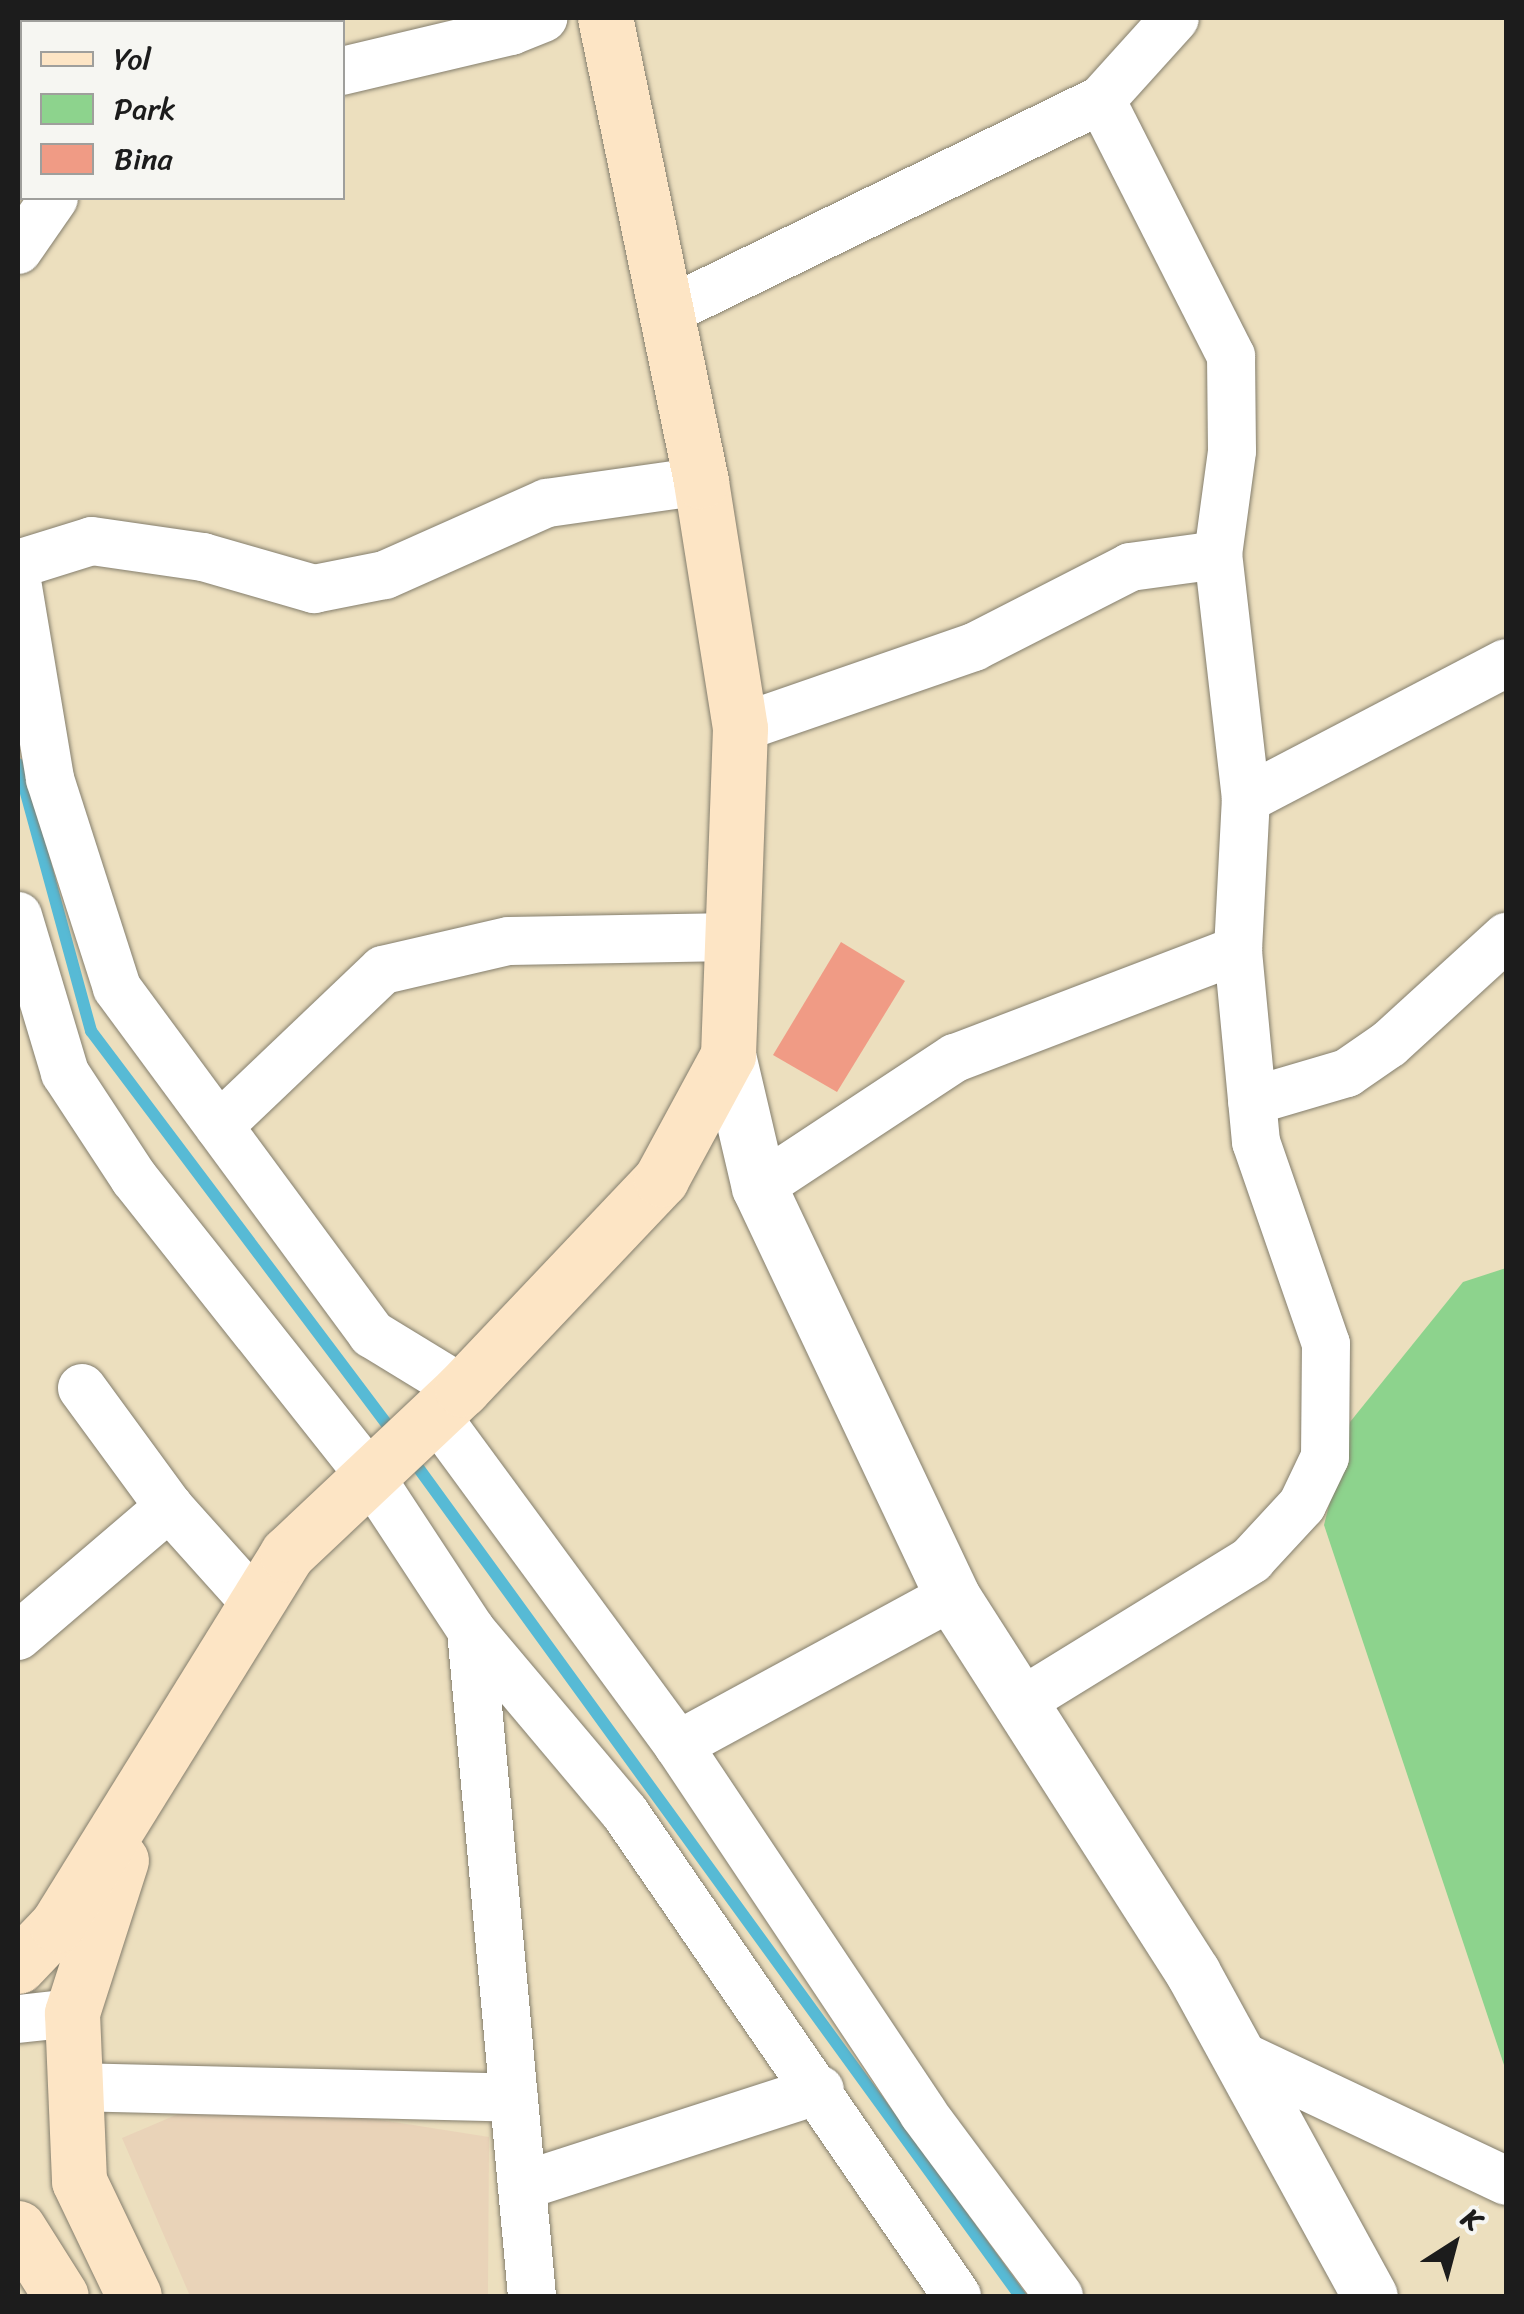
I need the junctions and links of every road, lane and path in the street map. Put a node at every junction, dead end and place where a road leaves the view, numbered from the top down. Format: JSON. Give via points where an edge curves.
{"nodes":[{"id":1,"x":543,"y":18,"type":"edge"},
{"id":2,"x":605,"y":18,"type":"edge"},
{"id":3,"x":1175,"y":18,"type":"edge"},
{"id":4,"x":345,"y":70,"type":"edge"},
{"id":5,"x":1102,"y":100,"type":"junction"},
{"id":6,"x":53,"y":200,"type":"edge"},
{"id":7,"x":18,"y":250,"type":"edge"},
{"id":8,"x":666,"y":312,"type":"junction"},
{"id":9,"x":701,"y":481,"type":"junction"},
{"id":10,"x":1218,"y":554,"type":"junction"},
{"id":11,"x":18,"y":564,"type":"edge"},
{"id":12,"x":18,"y":588,"type":"edge"},
{"id":13,"x":1506,"y":664,"type":"edge"},
{"id":14,"x":740,"y":728,"type":"junction"},
{"id":15,"x":1246,"y":799,"type":"junction"},
{"id":16,"x":18,"y":916,"type":"edge"},
{"id":17,"x":733,"y":937,"type":"junction"},
{"id":18,"x":1506,"y":937,"type":"edge"},
{"id":19,"x":1238,"y":950,"type":"junction"},
{"id":20,"x":728,"y":1055,"type":"junction"},
{"id":21,"x":1252,"y":1101,"type":"junction"},
{"id":22,"x":219,"y":1126,"type":"junction"},
{"id":23,"x":758,"y":1187,"type":"junction"},
{"id":24,"x":82,"y":1388,"type":"dead end"},
{"id":25,"x":416,"y":1432,"type":"junction"},
{"id":26,"x":169,"y":1507,"type":"junction"},
{"id":27,"x":952,"y":1596,"type":"junction"},
{"id":28,"x":255,"y":1603,"type":"junction"},
{"id":29,"x":471,"y":1630,"type":"junction"},
{"id":30,"x":18,"y":1636,"type":"edge"},
{"id":31,"x":1019,"y":1704,"type":"junction"},
{"id":32,"x":678,"y":1746,"type":"junction"},
{"id":33,"x":152,"y":1764,"type":"junction"},
{"id":34,"x":18,"y":1966,"type":"edge"},
{"id":35,"x":72,"y":2014,"type":"junction"},
{"id":36,"x":18,"y":2018,"type":"edge"},
{"id":37,"x":1242,"y":2056,"type":"junction"},
{"id":38,"x":74,"y":2087,"type":"junction"},
{"id":39,"x":820,"y":2090,"type":"junction"},
{"id":40,"x":514,"y":2098,"type":"junction"},
{"id":41,"x":1506,"y":2181,"type":"edge"},
{"id":42,"x":522,"y":2186,"type":"junction"},
{"id":43,"x":18,"y":2228,"type":"edge"},
{"id":44,"x":1056,"y":2295,"type":"edge"},
{"id":45,"x":61,"y":2296,"type":"edge"},
{"id":46,"x":134,"y":2296,"type":"edge"},
{"id":47,"x":532,"y":2296,"type":"edge"},
{"id":48,"x":957,"y":2296,"type":"edge"},
{"id":49,"x":1370,"y":2296,"type":"edge"}],
"edges":[{"from":1,"to":4,"type":"street"},
{"from":2,"to":8,"type":"main road"},
{"from":3,"to":5,"type":"street"},
{"from":5,"to":8,"type":"street"},
{"from":5,"to":10,"type":"street","via":[[1230,356],[1232,450]]},
{"from":6,"to":7,"type":"street"},
{"from":8,"to":9,"type":"main road"},
{"from":9,"to":11,"type":"street","via":[[547,502],[385,575],[314,589],[203,557],[92,541]]},
{"from":9,"to":14,"type":"main road"},
{"from":10,"to":14,"type":"street","via":[[1130,567],[974,647]]},
{"from":10,"to":15,"type":"street"},
{"from":12,"to":22,"type":"street","via":[[50,779],[117,988]]},
{"from":13,"to":15,"type":"street"},
{"from":14,"to":17,"type":"main road"},
{"from":15,"to":19,"type":"street"},
{"from":16,"to":25,"type":"street","via":[[65,1073],[134,1178]]},
{"from":17,"to":20,"type":"main road"},
{"from":17,"to":22,"type":"street","via":[[509,941],[383,970]]},
{"from":18,"to":21,"type":"street","via":[[1389,1044],[1347,1073]]},
{"from":19,"to":21,"type":"street"},
{"from":19,"to":23,"type":"street","via":[[954,1058]]},
{"from":20,"to":23,"type":"street"},
{"from":20,"to":25,"type":"main road","via":[[661,1179]]},
{"from":21,"to":31,"type":"street","via":[[1256,1142],[1326,1344],[1326,1456],[1302,1505],[1251,1560]]},
{"from":22,"to":25,"type":"street","via":[[372,1334]]},
{"from":23,"to":27,"type":"street"},
{"from":24,"to":26,"type":"street"},
{"from":25,"to":28,"type":"main road","via":[[287,1554]]},
{"from":25,"to":29,"type":"street"},
{"from":25,"to":32,"type":"street"},
{"from":26,"to":28,"type":"street"},
{"from":26,"to":30,"type":"street"},
{"from":27,"to":31,"type":"street"},
{"from":27,"to":32,"type":"street"},
{"from":28,"to":33,"type":"main road"},
{"from":29,"to":39,"type":"street","via":[[626,1812]]},
{"from":29,"to":40,"type":"street"},
{"from":31,"to":37,"type":"street"},
{"from":32,"to":44,"type":"street","via":[[912,2098]]},
{"from":33,"to":34,"type":"main road","via":[[57,1924]]},
{"from":33,"to":35,"type":"main road"},
{"from":35,"to":36,"type":"street"},
{"from":35,"to":38,"type":"main road"},
{"from":37,"to":41,"type":"street"},
{"from":37,"to":49,"type":"street"},
{"from":38,"to":40,"type":"street"},
{"from":38,"to":46,"type":"main road","via":[[79,2181]]},
{"from":39,"to":42,"type":"street"},
{"from":39,"to":48,"type":"street"},
{"from":40,"to":42,"type":"street"},
{"from":42,"to":47,"type":"street"},
{"from":43,"to":45,"type":"main road"}]}
